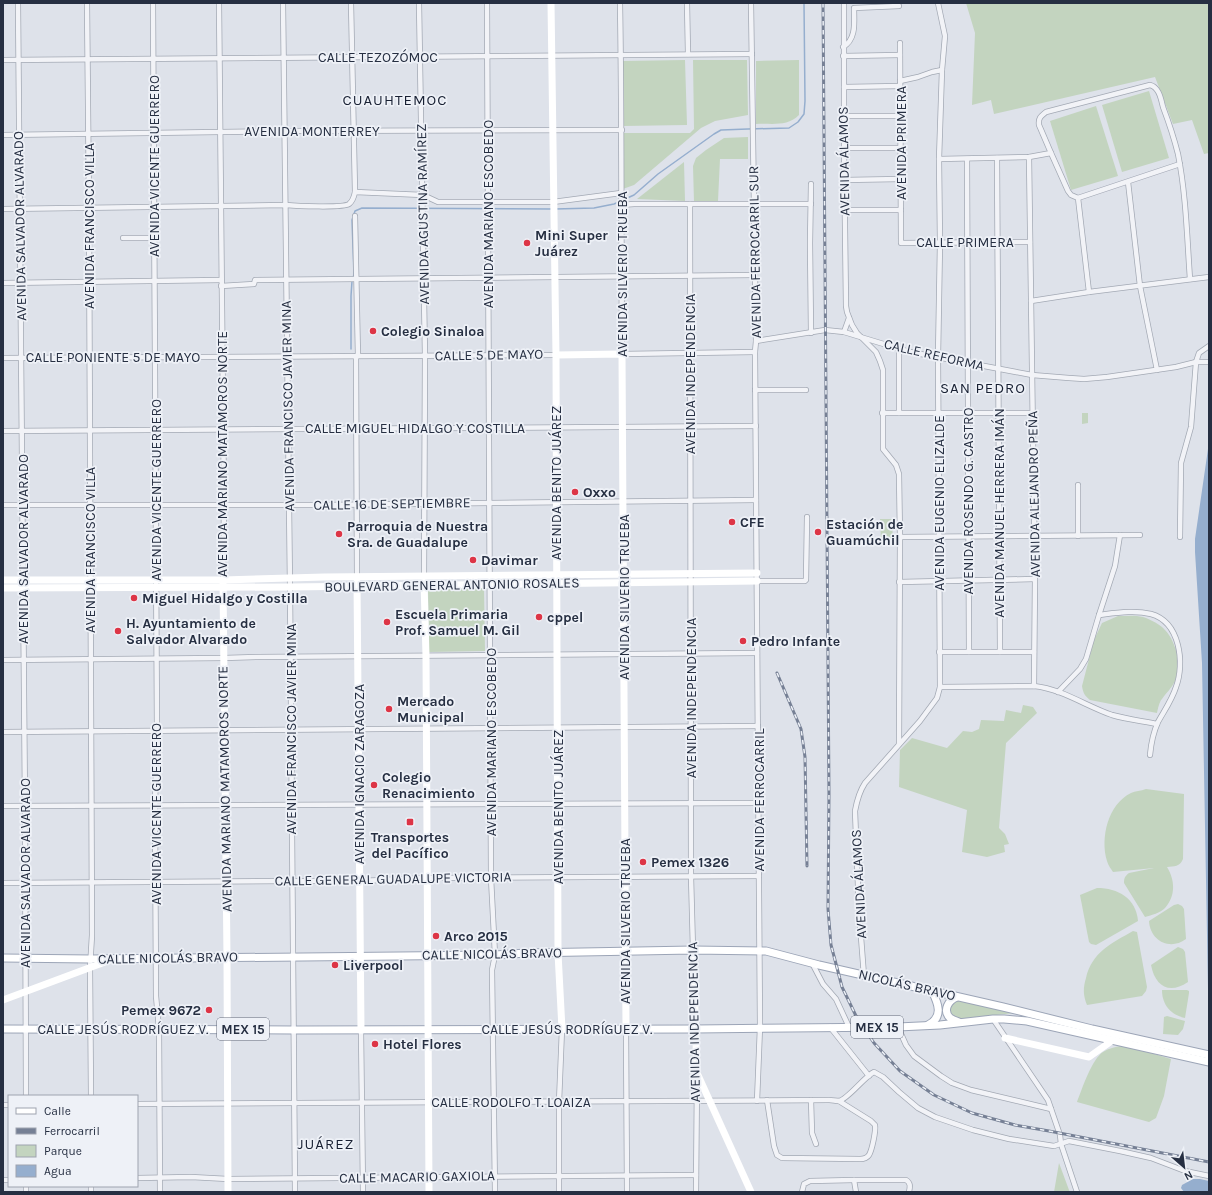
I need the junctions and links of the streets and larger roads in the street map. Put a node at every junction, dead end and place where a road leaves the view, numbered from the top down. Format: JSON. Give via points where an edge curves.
{"nodes":[{"id":1,"x":18,"y":3,"type":"edge"},
{"id":2,"x":87,"y":3,"type":"edge"},
{"id":3,"x":153,"y":3,"type":"edge"},
{"id":4,"x":219,"y":3,"type":"edge"},
{"id":5,"x":283,"y":3,"type":"edge"},
{"id":6,"x":351,"y":3,"type":"edge"},
{"id":7,"x":419,"y":3,"type":"edge"},
{"id":8,"x":487,"y":3,"type":"edge"},
{"id":9,"x":551,"y":3,"type":"edge"},
{"id":10,"x":620,"y":3,"type":"edge"},
{"id":11,"x":687,"y":3,"type":"edge"},
{"id":12,"x":751,"y":3,"type":"edge"},
{"id":13,"x":844,"y":3,"type":"edge"},
{"id":14,"x":938,"y":3,"type":"edge"},
{"id":15,"x":899,"y":6,"type":"dead end"},
{"id":16,"x":900,"y":43,"type":"dead end"},
{"id":17,"x":844,"y":47,"type":"junction"},
{"id":18,"x":688,"y":54,"type":"junction"},
{"id":19,"x":752,"y":54,"type":"junction"},
{"id":20,"x":621,"y":55,"type":"junction"},
{"id":21,"x":900,"y":55,"type":"junction"},
{"id":22,"x":420,"y":56,"type":"junction"},
{"id":23,"x":487,"y":56,"type":"junction"},
{"id":24,"x":552,"y":56,"type":"junction"},
{"id":25,"x":843,"y":56,"type":"junction"},
{"id":26,"x":352,"y":57,"type":"junction"},
{"id":27,"x":153,"y":58,"type":"junction"},
{"id":28,"x":220,"y":58,"type":"junction"},
{"id":29,"x":284,"y":58,"type":"junction"},
{"id":30,"x":87,"y":59,"type":"junction"},
{"id":31,"x":3,"y":60,"type":"edge"},
{"id":32,"x":18,"y":60,"type":"junction"},
{"id":33,"x":942,"y":70,"type":"junction"},
{"id":34,"x":900,"y":83,"type":"junction"},
{"id":35,"x":844,"y":87,"type":"junction"},
{"id":36,"x":844,"y":116,"type":"junction"},
{"id":37,"x":901,"y":116,"type":"junction"},
{"id":38,"x":553,"y":130,"type":"junction"},
{"id":39,"x":622,"y":130,"type":"junction"},
{"id":40,"x":285,"y":131,"type":"junction"},
{"id":41,"x":353,"y":131,"type":"junction"},
{"id":42,"x":422,"y":131,"type":"junction"},
{"id":43,"x":488,"y":131,"type":"junction"},
{"id":44,"x":220,"y":132,"type":"junction"},
{"id":45,"x":154,"y":133,"type":"junction"},
{"id":46,"x":88,"y":134,"type":"junction"},
{"id":47,"x":3,"y":135,"type":"edge"},
{"id":48,"x":19,"y":135,"type":"junction"},
{"id":49,"x":844,"y":148,"type":"junction"},
{"id":50,"x":901,"y":148,"type":"junction"},
{"id":51,"x":1050,"y":153,"type":"junction"},
{"id":52,"x":1029,"y":157,"type":"junction"},
{"id":53,"x":997,"y":158,"type":"junction"},
{"id":54,"x":939,"y":159,"type":"junction"},
{"id":55,"x":967,"y":159,"type":"junction"},
{"id":56,"x":1180,"y":164,"type":"junction"},
{"id":57,"x":901,"y":179,"type":"junction"},
{"id":58,"x":844,"y":180,"type":"junction"},
{"id":59,"x":1128,"y":182,"type":"junction"},
{"id":60,"x":811,"y":184,"type":"dead end"},
{"id":61,"x":355,"y":192,"type":"junction"},
{"id":62,"x":621,"y":193,"type":"junction"},
{"id":63,"x":423,"y":198,"type":"junction"},
{"id":64,"x":1078,"y":198,"type":"junction"},
{"id":65,"x":488,"y":202,"type":"junction"},
{"id":66,"x":553,"y":203,"type":"junction"},
{"id":67,"x":690,"y":204,"type":"junction"},
{"id":68,"x":754,"y":204,"type":"junction"},
{"id":69,"x":811,"y":204,"type":"junction"},
{"id":70,"x":286,"y":205,"type":"junction"},
{"id":71,"x":621,"y":205,"type":"junction"},
{"id":72,"x":221,"y":206,"type":"junction"},
{"id":73,"x":154,"y":207,"type":"junction"},
{"id":74,"x":89,"y":208,"type":"junction"},
{"id":75,"x":3,"y":209,"type":"edge"},
{"id":76,"x":20,"y":209,"type":"junction"},
{"id":77,"x":845,"y":210,"type":"junction"},
{"id":78,"x":901,"y":210,"type":"junction"},
{"id":79,"x":355,"y":216,"type":"dead end"},
{"id":80,"x":123,"y":238,"type":"dead end"},
{"id":81,"x":154,"y":238,"type":"junction"},
{"id":82,"x":998,"y":242,"type":"junction"},
{"id":83,"x":1030,"y":242,"type":"junction"},
{"id":84,"x":901,"y":243,"type":"joint"},
{"id":85,"x":940,"y":243,"type":"junction"},
{"id":86,"x":968,"y":243,"type":"junction"},
{"id":87,"x":754,"y":275,"type":"junction"},
{"id":88,"x":622,"y":276,"type":"junction"},
{"id":89,"x":690,"y":276,"type":"junction"},
{"id":90,"x":555,"y":277,"type":"junction"},
{"id":91,"x":1209,"y":277,"type":"edge"},
{"id":92,"x":424,"y":278,"type":"junction"},
{"id":93,"x":488,"y":278,"type":"junction"},
{"id":94,"x":357,"y":279,"type":"junction"},
{"id":95,"x":1190,"y":279,"type":"junction"},
{"id":96,"x":221,"y":280,"type":"junction"},
{"id":97,"x":287,"y":280,"type":"junction"},
{"id":98,"x":155,"y":281,"type":"junction"},
{"id":99,"x":89,"y":282,"type":"junction"},
{"id":100,"x":3,"y":283,"type":"edge"},
{"id":101,"x":21,"y":283,"type":"junction"},
{"id":102,"x":222,"y":286,"type":"junction"},
{"id":103,"x":1140,"y":286,"type":"junction"},
{"id":104,"x":1089,"y":292,"type":"junction"},
{"id":105,"x":1031,"y":301,"type":"junction"},
{"id":106,"x":849,"y":318,"type":"junction"},
{"id":107,"x":844,"y":332,"type":"junction"},
{"id":108,"x":811,"y":333,"type":"junction"},
{"id":109,"x":861,"y":337,"type":"junction"},
{"id":110,"x":756,"y":341,"type":"junction"},
{"id":111,"x":1208,"y":347,"type":"edge"},
{"id":112,"x":899,"y":349,"type":"junction"},
{"id":113,"x":755,"y":352,"type":"junction"},
{"id":114,"x":622,"y":354,"type":"junction"},
{"id":115,"x":690,"y":354,"type":"junction"},
{"id":116,"x":556,"y":355,"type":"junction"},
{"id":117,"x":222,"y":356,"type":"junction"},
{"id":118,"x":288,"y":356,"type":"junction"},
{"id":119,"x":357,"y":356,"type":"junction"},
{"id":120,"x":425,"y":356,"type":"junction"},
{"id":121,"x":489,"y":356,"type":"junction"},
{"id":122,"x":89,"y":357,"type":"junction"},
{"id":123,"x":155,"y":357,"type":"junction"},
{"id":124,"x":938,"y":357,"type":"junction"},
{"id":125,"x":3,"y":358,"type":"edge"},
{"id":126,"x":21,"y":358,"type":"junction"},
{"id":127,"x":1196,"y":362,"type":"junction"},
{"id":128,"x":1209,"y":362,"type":"edge"},
{"id":129,"x":968,"y":363,"type":"junction"},
{"id":130,"x":998,"y":369,"type":"junction"},
{"id":131,"x":1157,"y":370,"type":"junction"},
{"id":132,"x":1032,"y":375,"type":"junction"},
{"id":133,"x":755,"y":390,"type":"junction"},
{"id":134,"x":806,"y":390,"type":"dead end"},
{"id":135,"x":882,"y":413,"type":"junction"},
{"id":136,"x":899,"y":413,"type":"junction"},
{"id":137,"x":938,"y":413,"type":"junction"},
{"id":138,"x":968,"y":413,"type":"junction"},
{"id":139,"x":998,"y":413,"type":"junction"},
{"id":140,"x":1032,"y":413,"type":"junction"},
{"id":141,"x":690,"y":426,"type":"junction"},
{"id":142,"x":756,"y":426,"type":"junction"},
{"id":143,"x":556,"y":427,"type":"junction"},
{"id":144,"x":623,"y":427,"type":"junction"},
{"id":145,"x":425,"y":428,"type":"junction"},
{"id":146,"x":489,"y":428,"type":"junction"},
{"id":147,"x":288,"y":429,"type":"junction"},
{"id":148,"x":356,"y":429,"type":"junction"},
{"id":149,"x":90,"y":430,"type":"junction"},
{"id":150,"x":156,"y":430,"type":"junction"},
{"id":151,"x":223,"y":430,"type":"junction"},
{"id":152,"x":3,"y":431,"type":"edge"},
{"id":153,"x":22,"y":431,"type":"junction"},
{"id":154,"x":1078,"y":485,"type":"dead end"},
{"id":155,"x":756,"y":500,"type":"junction"},
{"id":156,"x":691,"y":501,"type":"junction"},
{"id":157,"x":556,"y":502,"type":"junction"},
{"id":158,"x":623,"y":502,"type":"junction"},
{"id":159,"x":489,"y":503,"type":"junction"},
{"id":160,"x":357,"y":504,"type":"junction"},
{"id":161,"x":425,"y":504,"type":"junction"},
{"id":162,"x":22,"y":505,"type":"junction"},
{"id":163,"x":90,"y":505,"type":"junction"},
{"id":164,"x":156,"y":505,"type":"junction"},
{"id":165,"x":224,"y":505,"type":"junction"},
{"id":166,"x":289,"y":505,"type":"junction"},
{"id":167,"x":3,"y":506,"type":"edge"},
{"id":168,"x":806,"y":517,"type":"dead end"},
{"id":169,"x":1120,"y":535,"type":"junction"},
{"id":170,"x":1140,"y":535,"type":"dead end"},
{"id":171,"x":939,"y":536,"type":"junction"},
{"id":172,"x":968,"y":536,"type":"junction"},
{"id":173,"x":999,"y":536,"type":"junction"},
{"id":174,"x":1034,"y":536,"type":"junction"},
{"id":175,"x":1078,"y":536,"type":"junction"},
{"id":176,"x":900,"y":537,"type":"junction"},
{"id":177,"x":1180,"y":537,"type":"dead end"},
{"id":178,"x":757,"y":573,"type":"junction"},
{"id":179,"x":691,"y":574,"type":"junction"},
{"id":180,"x":624,"y":575,"type":"junction"},
{"id":181,"x":490,"y":576,"type":"junction"},
{"id":182,"x":557,"y":576,"type":"junction"},
{"id":183,"x":424,"y":577,"type":"junction"},
{"id":184,"x":290,"y":578,"type":"junction"},
{"id":185,"x":357,"y":578,"type":"junction"},
{"id":186,"x":1035,"y":579,"type":"junction"},
{"id":187,"x":3,"y":580,"type":"edge"},
{"id":188,"x":969,"y":580,"type":"junction"},
{"id":189,"x":999,"y":580,"type":"junction"},
{"id":190,"x":757,"y":581,"type":"junction"},
{"id":191,"x":939,"y":581,"type":"junction"},
{"id":192,"x":691,"y":582,"type":"junction"},
{"id":193,"x":899,"y":582,"type":"junction"},
{"id":194,"x":223,"y":583,"type":"junction"},
{"id":195,"x":623,"y":583,"type":"junction"},
{"id":196,"x":23,"y":584,"type":"junction"},
{"id":197,"x":90,"y":584,"type":"junction"},
{"id":198,"x":156,"y":584,"type":"junction"},
{"id":199,"x":490,"y":584,"type":"junction"},
{"id":200,"x":557,"y":584,"type":"junction"},
{"id":201,"x":424,"y":585,"type":"junction"},
{"id":202,"x":357,"y":586,"type":"junction"},
{"id":203,"x":290,"y":587,"type":"junction"},
{"id":204,"x":3,"y":588,"type":"edge"},
{"id":205,"x":1099,"y":615,"type":"junction"},
{"id":206,"x":939,"y":652,"type":"junction"},
{"id":207,"x":969,"y":652,"type":"junction"},
{"id":208,"x":1000,"y":652,"type":"junction"},
{"id":209,"x":1034,"y":652,"type":"junction"},
{"id":210,"x":757,"y":653,"type":"junction"},
{"id":211,"x":624,"y":654,"type":"junction"},
{"id":212,"x":691,"y":654,"type":"junction"},
{"id":213,"x":490,"y":655,"type":"junction"},
{"id":214,"x":557,"y":655,"type":"junction"},
{"id":215,"x":358,"y":656,"type":"junction"},
{"id":216,"x":426,"y":656,"type":"junction"},
{"id":217,"x":290,"y":657,"type":"junction"},
{"id":218,"x":224,"y":658,"type":"junction"},
{"id":219,"x":90,"y":659,"type":"junction"},
{"id":220,"x":157,"y":659,"type":"junction"},
{"id":221,"x":3,"y":660,"type":"edge"},
{"id":222,"x":24,"y":660,"type":"junction"},
{"id":223,"x":1034,"y":686,"type":"junction"},
{"id":224,"x":940,"y":688,"type":"junction"},
{"id":225,"x":1058,"y":692,"type":"junction"},
{"id":226,"x":1157,"y":724,"type":"junction"},
{"id":227,"x":758,"y":726,"type":"junction"},
{"id":228,"x":624,"y":727,"type":"junction"},
{"id":229,"x":691,"y":727,"type":"junction"},
{"id":230,"x":491,"y":728,"type":"junction"},
{"id":231,"x":557,"y":728,"type":"junction"},
{"id":232,"x":426,"y":729,"type":"junction"},
{"id":233,"x":291,"y":730,"type":"junction"},
{"id":234,"x":359,"y":730,"type":"junction"},
{"id":235,"x":225,"y":731,"type":"junction"},
{"id":236,"x":3,"y":732,"type":"edge"},
{"id":237,"x":24,"y":732,"type":"junction"},
{"id":238,"x":91,"y":732,"type":"junction"},
{"id":239,"x":157,"y":732,"type":"junction"},
{"id":240,"x":899,"y":744,"type":"junction"},
{"id":241,"x":1150,"y":755,"type":"dead end"},
{"id":242,"x":859,"y":794,"type":"joint"},
{"id":243,"x":691,"y":802,"type":"junction"},
{"id":244,"x":558,"y":803,"type":"junction"},
{"id":245,"x":625,"y":803,"type":"junction"},
{"id":246,"x":758,"y":803,"type":"junction"},
{"id":247,"x":360,"y":804,"type":"junction"},
{"id":248,"x":427,"y":804,"type":"junction"},
{"id":249,"x":491,"y":804,"type":"junction"},
{"id":250,"x":155,"y":805,"type":"junction"},
{"id":251,"x":226,"y":805,"type":"junction"},
{"id":252,"x":292,"y":805,"type":"junction"},
{"id":253,"x":3,"y":806,"type":"edge"},
{"id":254,"x":25,"y":806,"type":"junction"},
{"id":255,"x":91,"y":806,"type":"junction"},
{"id":256,"x":691,"y":876,"type":"junction"},
{"id":257,"x":759,"y":876,"type":"junction"},
{"id":258,"x":558,"y":877,"type":"junction"},
{"id":259,"x":626,"y":877,"type":"junction"},
{"id":260,"x":427,"y":878,"type":"junction"},
{"id":261,"x":491,"y":878,"type":"junction"},
{"id":262,"x":360,"y":881,"type":"junction"},
{"id":263,"x":91,"y":882,"type":"junction"},
{"id":264,"x":156,"y":882,"type":"junction"},
{"id":265,"x":226,"y":882,"type":"junction"},
{"id":266,"x":292,"y":882,"type":"junction"},
{"id":267,"x":3,"y":883,"type":"edge"},
{"id":268,"x":25,"y":883,"type":"junction"},
{"id":269,"x":693,"y":950,"type":"junction"},
{"id":270,"x":760,"y":950,"type":"junction"},
{"id":271,"x":625,"y":951,"type":"junction"},
{"id":272,"x":558,"y":953,"type":"junction"},
{"id":273,"x":427,"y":955,"type":"junction"},
{"id":274,"x":495,"y":955,"type":"junction"},
{"id":275,"x":361,"y":956,"type":"junction"},
{"id":276,"x":227,"y":957,"type":"junction"},
{"id":277,"x":293,"y":957,"type":"junction"},
{"id":278,"x":3,"y":958,"type":"edge"},
{"id":279,"x":115,"y":958,"type":"junction"},
{"id":280,"x":156,"y":958,"type":"junction"},
{"id":281,"x":26,"y":959,"type":"junction"},
{"id":282,"x":91,"y":959,"type":"junction"},
{"id":283,"x":812,"y":963,"type":"junction"},
{"id":284,"x":90,"y":968,"type":"junction"},
{"id":285,"x":864,"y":976,"type":"junction"},
{"id":286,"x":932,"y":991,"type":"junction"},
{"id":287,"x":25,"y":992,"type":"junction"},
{"id":288,"x":958,"y":997,"type":"junction"},
{"id":289,"x":3,"y":1000,"type":"edge"},
{"id":290,"x":993,"y":1019,"type":"junction"},
{"id":291,"x":960,"y":1022,"type":"junction"},
{"id":292,"x":926,"y":1026,"type":"junction"},
{"id":293,"x":760,"y":1027,"type":"junction"},
{"id":294,"x":830,"y":1027,"type":"junction"},
{"id":295,"x":849,"y":1027,"type":"junction"},
{"id":296,"x":898,"y":1027,"type":"junction"},
{"id":297,"x":3,"y":1029,"type":"edge"},
{"id":298,"x":26,"y":1029,"type":"junction"},
{"id":299,"x":159,"y":1029,"type":"junction"},
{"id":300,"x":493,"y":1029,"type":"junction"},
{"id":301,"x":562,"y":1029,"type":"junction"},
{"id":302,"x":626,"y":1029,"type":"junction"},
{"id":303,"x":695,"y":1029,"type":"junction"},
{"id":304,"x":91,"y":1030,"type":"junction"},
{"id":305,"x":227,"y":1030,"type":"junction"},
{"id":306,"x":294,"y":1030,"type":"junction"},
{"id":307,"x":361,"y":1030,"type":"junction"},
{"id":308,"x":428,"y":1030,"type":"junction"},
{"id":309,"x":1091,"y":1032,"type":"junction"},
{"id":310,"x":1005,"y":1038,"type":"junction"},
{"id":311,"x":1113,"y":1040,"type":"junction"},
{"id":312,"x":1209,"y":1055,"type":"edge"},
{"id":313,"x":1209,"y":1062,"type":"edge"},
{"id":314,"x":697,"y":1073,"type":"junction"},
{"id":315,"x":869,"y":1076,"type":"junction"},
{"id":316,"x":26,"y":1095,"type":"edge"},
{"id":317,"x":91,"y":1095,"type":"edge"},
{"id":318,"x":757,"y":1100,"type":"junction"},
{"id":319,"x":767,"y":1100,"type":"junction"},
{"id":320,"x":811,"y":1100,"type":"junction"},
{"id":321,"x":626,"y":1101,"type":"junction"},
{"id":322,"x":696,"y":1101,"type":"junction"},
{"id":323,"x":709,"y":1101,"type":"junction"},
{"id":324,"x":839,"y":1101,"type":"junction"},
{"id":325,"x":494,"y":1102,"type":"junction"},
{"id":326,"x":559,"y":1102,"type":"junction"},
{"id":327,"x":362,"y":1103,"type":"junction"},
{"id":328,"x":428,"y":1103,"type":"junction"},
{"id":329,"x":138,"y":1104,"type":"edge"},
{"id":330,"x":159,"y":1104,"type":"junction"},
{"id":331,"x":228,"y":1104,"type":"junction"},
{"id":332,"x":294,"y":1104,"type":"junction"},
{"id":333,"x":1051,"y":1109,"type":"junction"},
{"id":334,"x":816,"y":1144,"type":"dead end"},
{"id":335,"x":1061,"y":1144,"type":"junction"},
{"id":336,"x":627,"y":1175,"type":"junction"},
{"id":337,"x":696,"y":1175,"type":"junction"},
{"id":338,"x":558,"y":1176,"type":"junction"},
{"id":339,"x":1209,"y":1176,"type":"edge"},
{"id":340,"x":428,"y":1177,"type":"junction"},
{"id":341,"x":495,"y":1177,"type":"junction"},
{"id":342,"x":138,"y":1178,"type":"edge"},
{"id":343,"x":160,"y":1178,"type":"junction"},
{"id":344,"x":295,"y":1178,"type":"junction"},
{"id":345,"x":363,"y":1178,"type":"junction"},
{"id":346,"x":228,"y":1179,"type":"junction"},
{"id":347,"x":854,"y":1180,"type":"junction"},
{"id":348,"x":160,"y":1192,"type":"edge"},
{"id":349,"x":228,"y":1192,"type":"edge"},
{"id":350,"x":295,"y":1192,"type":"edge"},
{"id":351,"x":363,"y":1192,"type":"edge"},
{"id":352,"x":429,"y":1192,"type":"edge"},
{"id":353,"x":495,"y":1192,"type":"edge"},
{"id":354,"x":559,"y":1192,"type":"edge"},
{"id":355,"x":627,"y":1192,"type":"edge"},
{"id":356,"x":696,"y":1192,"type":"edge"},
{"id":357,"x":751,"y":1192,"type":"edge"},
{"id":358,"x":802,"y":1192,"type":"edge"},
{"id":359,"x":855,"y":1192,"type":"edge"},
{"id":360,"x":909,"y":1192,"type":"edge"},
{"id":361,"x":1077,"y":1192,"type":"edge"}],
"edges":[{"from":1,"to":32,"type":"street","name":"AVENIDA SALVADOR ALVARADO"},
{"from":2,"to":30,"type":"street","name":"AVENIDA FRANCISCO VILLA"},
{"from":3,"to":27,"type":"street","name":"AVENIDA VICENTE GUERRERO"},
{"from":4,"to":28,"type":"street","name":"AVENIDA MARIANO MATAMOROS NORTE"},
{"from":5,"to":29,"type":"street","name":"AVENIDA FRANCISCO JAVIER MINA"},
{"from":6,"to":26,"type":"street"},
{"from":7,"to":22,"type":"street","name":"AVENIDA AGUSTINA RAMÍREZ"},
{"from":8,"to":23,"type":"street","name":"AVENIDA MARIANO ESCOBEDO"},
{"from":9,"to":24,"type":"street","name":"AVENIDA BENITO JUÁREZ"},
{"from":10,"to":20,"type":"street","name":"AVENIDA SILVERIO TRUEBA"},
{"from":11,"to":18,"type":"street"},
{"from":12,"to":19,"type":"street","name":"AVENIDA FERROCARRIL SUR"},
{"from":13,"to":17,"type":"street","name":"AVENIDA ÁLAMOS"},
{"from":14,"to":33,"type":"street","name":"AVENIDA EUGENIO ELIZALDE","via":[[945,36]]},
{"from":15,"to":17,"type":"street","via":[[854,8],[853,35]]},
{"from":16,"to":21,"type":"street","name":"AVENIDA PRIMERA"},
{"from":17,"to":25,"type":"street","name":"AVENIDA ÁLAMOS"},
{"from":18,"to":19,"type":"street","name":"CALLE TEZOZÓMOC"},
{"from":18,"to":20,"type":"street","name":"CALLE TEZOZÓMOC"},
{"from":19,"to":68,"type":"street","name":"AVENIDA FERROCARRIL SUR"},
{"from":20,"to":24,"type":"street","name":"CALLE TEZOZÓMOC"},
{"from":20,"to":39,"type":"street","name":"AVENIDA SILVERIO TRUEBA"},
{"from":21,"to":25,"type":"street"},
{"from":21,"to":34,"type":"street","name":"AVENIDA PRIMERA"},
{"from":22,"to":23,"type":"street","name":"CALLE TEZOZÓMOC"},
{"from":22,"to":26,"type":"street","name":"CALLE TEZOZÓMOC"},
{"from":22,"to":42,"type":"street","name":"AVENIDA AGUSTINA RAMÍREZ"},
{"from":23,"to":24,"type":"street","name":"CALLE TEZOZÓMOC"},
{"from":23,"to":43,"type":"street","name":"AVENIDA MARIANO ESCOBEDO"},
{"from":24,"to":38,"type":"street","name":"AVENIDA BENITO JUÁREZ"},
{"from":25,"to":35,"type":"street","name":"AVENIDA ÁLAMOS"},
{"from":26,"to":29,"type":"street","name":"CALLE TEZOZÓMOC"},
{"from":26,"to":41,"type":"street"},
{"from":27,"to":28,"type":"street","name":"CALLE TEZOZÓMOC"},
{"from":27,"to":30,"type":"street","name":"CALLE TEZOZÓMOC"},
{"from":27,"to":45,"type":"street","name":"AVENIDA VICENTE GUERRERO"},
{"from":28,"to":29,"type":"street","name":"CALLE TEZOZÓMOC"},
{"from":28,"to":44,"type":"street","name":"AVENIDA MARIANO MATAMOROS NORTE"},
{"from":29,"to":40,"type":"street","name":"AVENIDA FRANCISCO JAVIER MINA"},
{"from":30,"to":32,"type":"street","name":"CALLE TEZOZÓMOC"},
{"from":30,"to":46,"type":"street","name":"AVENIDA FRANCISCO VILLA"},
{"from":31,"to":32,"type":"street","name":"CALLE TEZOZÓMOC"},
{"from":32,"to":48,"type":"street","name":"AVENIDA SALVADOR ALVARADO"},
{"from":33,"to":34,"type":"street"},
{"from":33,"to":54,"type":"street","name":"AVENIDA EUGENIO ELIZALDE"},
{"from":34,"to":35,"type":"street"},
{"from":34,"to":37,"type":"street","name":"AVENIDA PRIMERA"},
{"from":35,"to":36,"type":"street","name":"AVENIDA ÁLAMOS"},
{"from":36,"to":37,"type":"street"},
{"from":36,"to":49,"type":"street","name":"AVENIDA ÁLAMOS"},
{"from":37,"to":50,"type":"street","name":"AVENIDA PRIMERA"},
{"from":38,"to":39,"type":"street","name":"AVENIDA MONTERREY"},
{"from":38,"to":43,"type":"street","name":"AVENIDA MONTERREY"},
{"from":38,"to":66,"type":"street","name":"AVENIDA BENITO JUÁREZ"},
{"from":39,"to":62,"type":"street","name":"AVENIDA SILVERIO TRUEBA"},
{"from":40,"to":41,"type":"street","name":"AVENIDA MONTERREY"},
{"from":40,"to":44,"type":"street","name":"AVENIDA MONTERREY"},
{"from":40,"to":70,"type":"street","name":"AVENIDA FRANCISCO JAVIER MINA"},
{"from":41,"to":42,"type":"street","name":"AVENIDA MONTERREY"},
{"from":41,"to":61,"type":"street"},
{"from":42,"to":43,"type":"street","name":"AVENIDA MONTERREY"},
{"from":42,"to":63,"type":"street","name":"AVENIDA AGUSTINA RAMÍREZ"},
{"from":43,"to":65,"type":"street","name":"AVENIDA MARIANO ESCOBEDO"},
{"from":44,"to":45,"type":"street","name":"AVENIDA MONTERREY"},
{"from":44,"to":72,"type":"street","name":"AVENIDA MARIANO MATAMOROS NORTE"},
{"from":45,"to":46,"type":"street","name":"AVENIDA MONTERREY"},
{"from":45,"to":73,"type":"street","name":"AVENIDA VICENTE GUERRERO"},
{"from":46,"to":48,"type":"street","name":"AVENIDA MONTERREY"},
{"from":46,"to":74,"type":"street","name":"AVENIDA FRANCISCO VILLA"},
{"from":47,"to":48,"type":"street","name":"AVENIDA MONTERREY"},
{"from":48,"to":76,"type":"street","name":"AVENIDA SALVADOR ALVARADO"},
{"from":49,"to":50,"type":"street"},
{"from":49,"to":58,"type":"street","name":"AVENIDA ÁLAMOS"},
{"from":50,"to":57,"type":"street","name":"AVENIDA PRIMERA"},
{"from":51,"to":52,"type":"street"},
{"from":51,"to":56,"type":"street","via":[[1039,125],[1041,116],[1046,112],[1150,85],[1158,91]]},
{"from":51,"to":64,"type":"street","via":[[1068,191]]},
{"from":52,"to":53,"type":"street"},
{"from":52,"to":83,"type":"street","name":"AVENIDA ALEJANDRO PEÑA"},
{"from":53,"to":55,"type":"street"},
{"from":53,"to":82,"type":"street","name":"AVENIDA MANUEL HERRERA IMÁN"},
{"from":54,"to":55,"type":"street"},
{"from":54,"to":85,"type":"street","name":"AVENIDA EUGENIO ELIZALDE"},
{"from":55,"to":86,"type":"street","name":"AVENIDA ROSENDO G. CASTRO"},
{"from":56,"to":59,"type":"street"},
{"from":56,"to":95,"type":"street"},
{"from":57,"to":58,"type":"street"},
{"from":57,"to":78,"type":"street","name":"AVENIDA PRIMERA"},
{"from":58,"to":77,"type":"street","name":"AVENIDA ÁLAMOS"},
{"from":59,"to":64,"type":"street"},
{"from":59,"to":103,"type":"street"},
{"from":60,"to":69,"type":"street"},
{"from":61,"to":63,"type":"street"},
{"from":61,"to":70,"type":"street","via":[[351,203],[346,205]]},
{"from":62,"to":66,"type":"street"},
{"from":62,"to":71,"type":"street","name":"AVENIDA SILVERIO TRUEBA"},
{"from":63,"to":65,"type":"street","via":[[438,202]]},
{"from":63,"to":92,"type":"street","name":"AVENIDA AGUSTINA RAMÍREZ"},
{"from":64,"to":104,"type":"street"},
{"from":65,"to":66,"type":"street"},
{"from":65,"to":93,"type":"street","name":"AVENIDA MARIANO ESCOBEDO"},
{"from":66,"to":90,"type":"street","name":"AVENIDA BENITO JUÁREZ"},
{"from":67,"to":68,"type":"street"},
{"from":67,"to":71,"type":"street"},
{"from":67,"to":89,"type":"street","name":"AVENIDA INDEPENDENCIA"},
{"from":68,"to":69,"type":"street"},
{"from":68,"to":87,"type":"street","name":"AVENIDA FERROCARRIL SUR"},
{"from":69,"to":108,"type":"street"},
{"from":70,"to":72,"type":"street"},
{"from":70,"to":97,"type":"street","name":"AVENIDA FRANCISCO JAVIER MINA"},
{"from":71,"to":88,"type":"street","name":"AVENIDA SILVERIO TRUEBA"},
{"from":72,"to":73,"type":"street"},
{"from":72,"to":96,"type":"street","name":"AVENIDA MARIANO MATAMOROS NORTE"},
{"from":73,"to":74,"type":"street"},
{"from":73,"to":81,"type":"street","name":"AVENIDA VICENTE GUERRERO"},
{"from":74,"to":76,"type":"street"},
{"from":74,"to":99,"type":"street","name":"AVENIDA FRANCISCO VILLA"},
{"from":75,"to":76,"type":"street"},
{"from":76,"to":101,"type":"street","name":"AVENIDA SALVADOR ALVARADO"},
{"from":77,"to":78,"type":"street"},
{"from":77,"to":106,"type":"street","name":"AVENIDA ÁLAMOS","via":[[846,306]]},
{"from":78,"to":84,"type":"street","name":"AVENIDA PRIMERA"},
{"from":79,"to":94,"type":"street","name":"AVENIDA IGNACIO ZARAGOZA"},
{"from":80,"to":81,"type":"street"},
{"from":81,"to":98,"type":"street","name":"AVENIDA VICENTE GUERRERO"},
{"from":82,"to":83,"type":"street","name":"CALLE PRIMERA"},
{"from":82,"to":86,"type":"street","name":"CALLE PRIMERA"},
{"from":82,"to":130,"type":"street","name":"AVENIDA MANUEL HERRERA IMÁN"},
{"from":83,"to":105,"type":"street","name":"AVENIDA ALEJANDRO PEÑA"},
{"from":84,"to":85,"type":"street","name":"CALLE PRIMERA"},
{"from":85,"to":86,"type":"street","name":"CALLE PRIMERA"},
{"from":85,"to":124,"type":"street","name":"AVENIDA EUGENIO ELIZALDE"},
{"from":86,"to":129,"type":"street","name":"AVENIDA ROSENDO G. CASTRO"},
{"from":87,"to":89,"type":"street"},
{"from":87,"to":110,"type":"street","name":"AVENIDA FERROCARRIL SUR"},
{"from":88,"to":89,"type":"street"},
{"from":88,"to":90,"type":"street"},
{"from":88,"to":114,"type":"street","name":"AVENIDA SILVERIO TRUEBA"},
{"from":89,"to":115,"type":"street","name":"AVENIDA INDEPENDENCIA"},
{"from":90,"to":93,"type":"street"},
{"from":90,"to":116,"type":"street","name":"AVENIDA BENITO JUÁREZ"},
{"from":91,"to":95,"type":"street"},
{"from":92,"to":93,"type":"street"},
{"from":92,"to":94,"type":"street"},
{"from":92,"to":120,"type":"street","name":"AVENIDA AGUSTINA RAMÍREZ"},
{"from":93,"to":121,"type":"street","name":"AVENIDA MARIANO ESCOBEDO"},
{"from":94,"to":97,"type":"street"},
{"from":94,"to":119,"type":"street","name":"AVENIDA IGNACIO ZARAGOZA"},
{"from":95,"to":103,"type":"street"},
{"from":96,"to":98,"type":"street"},
{"from":96,"to":102,"type":"street","name":"AVENIDA MARIANO MATAMOROS NORTE"},
{"from":97,"to":102,"type":"street","via":[[255,280],[254,284]]},
{"from":97,"to":118,"type":"street","name":"AVENIDA FRANCISCO JAVIER MINA"},
{"from":98,"to":99,"type":"street"},
{"from":98,"to":123,"type":"street","name":"AVENIDA VICENTE GUERRERO"},
{"from":99,"to":101,"type":"street"},
{"from":99,"to":122,"type":"street","name":"AVENIDA FRANCISCO VILLA"},
{"from":100,"to":101,"type":"street"},
{"from":101,"to":126,"type":"street","name":"AVENIDA SALVADOR ALVARADO"},
{"from":102,"to":117,"type":"street","name":"AVENIDA MARIANO MATAMOROS NORTE"},
{"from":103,"to":104,"type":"street"},
{"from":103,"to":131,"type":"street"},
{"from":104,"to":105,"type":"street"},
{"from":105,"to":132,"type":"street","name":"AVENIDA ALEJANDRO PEÑA"},
{"from":106,"to":107,"type":"street","name":"AVENIDA ÁLAMOS"},
{"from":106,"to":109,"type":"street","name":"AVENIDA ÁLAMOS"},
{"from":107,"to":108,"type":"street","name":"CALLE REFORMA","via":[[825,330]]},
{"from":107,"to":109,"type":"street","name":"CALLE REFORMA"},
{"from":108,"to":110,"type":"street","name":"CALLE REFORMA"},
{"from":109,"to":112,"type":"street","name":"CALLE REFORMA"},
{"from":109,"to":135,"type":"street","name":"AVENIDA ÁLAMOS","via":[[876,352],[883,370]]},
{"from":110,"to":113,"type":"street","name":"AVENIDA FERROCARRIL SUR"},
{"from":111,"to":127,"type":"street","via":[[1199,353]]},
{"from":112,"to":124,"type":"street","name":"CALLE REFORMA"},
{"from":112,"to":136,"type":"street"},
{"from":113,"to":115,"type":"street","name":"CALLE 5 DE MAYO"},
{"from":113,"to":133,"type":"street","name":"AVENIDA FERROCARRIL SUR"},
{"from":114,"to":115,"type":"street","name":"CALLE 5 DE MAYO"},
{"from":114,"to":116,"type":"street","name":"CALLE 5 DE MAYO"},
{"from":114,"to":144,"type":"street","name":"AVENIDA SILVERIO TRUEBA"},
{"from":115,"to":141,"type":"street","name":"AVENIDA INDEPENDENCIA"},
{"from":116,"to":121,"type":"street","name":"CALLE 5 DE MAYO"},
{"from":116,"to":143,"type":"street","name":"AVENIDA BENITO JUÁREZ"},
{"from":117,"to":118,"type":"street","name":"CALLE 5 DE MAYO"},
{"from":117,"to":123,"type":"street","name":"CALLE PONIENTE 5 DE MAYO"},
{"from":117,"to":151,"type":"street","name":"AVENIDA MARIANO MATAMOROS NORTE"},
{"from":118,"to":119,"type":"street","name":"CALLE 5 DE MAYO"},
{"from":118,"to":147,"type":"street","name":"AVENIDA FRANCISCO JAVIER MINA"},
{"from":119,"to":120,"type":"street","name":"CALLE 5 DE MAYO"},
{"from":119,"to":148,"type":"street","name":"AVENIDA IGNACIO ZARAGOZA"},
{"from":120,"to":121,"type":"street","name":"CALLE 5 DE MAYO"},
{"from":120,"to":145,"type":"street","name":"AVENIDA AGUSTINA RAMÍREZ"},
{"from":121,"to":146,"type":"street","name":"AVENIDA MARIANO ESCOBEDO"},
{"from":122,"to":123,"type":"street","name":"CALLE PONIENTE 5 DE MAYO"},
{"from":122,"to":126,"type":"street","name":"CALLE PONIENTE 5 DE MAYO"},
{"from":122,"to":149,"type":"street","name":"AVENIDA FRANCISCO VILLA"},
{"from":123,"to":150,"type":"street","name":"AVENIDA VICENTE GUERRERO"},
{"from":124,"to":129,"type":"street","name":"CALLE REFORMA"},
{"from":124,"to":137,"type":"street","name":"AVENIDA EUGENIO ELIZALDE"},
{"from":125,"to":126,"type":"street","name":"CALLE PONIENTE 5 DE MAYO"},
{"from":126,"to":153,"type":"street","name":"AVENIDA SALVADOR ALVARADO"},
{"from":127,"to":128,"type":"street","name":"CALLE REFORMA"},
{"from":127,"to":131,"type":"street","name":"CALLE REFORMA"},
{"from":127,"to":177,"type":"street","via":[[1191,427],[1181,463]]},
{"from":129,"to":130,"type":"street","name":"CALLE REFORMA"},
{"from":129,"to":138,"type":"street","name":"AVENIDA ROSENDO G. CASTRO"},
{"from":130,"to":132,"type":"street","name":"CALLE REFORMA"},
{"from":130,"to":139,"type":"street","name":"AVENIDA MANUEL HERRERA IMÁN"},
{"from":131,"to":132,"type":"street","name":"CALLE REFORMA","via":[[1084,379]]},
{"from":132,"to":140,"type":"street","name":"AVENIDA ALEJANDRO PEÑA"},
{"from":133,"to":134,"type":"street"},
{"from":133,"to":142,"type":"street","name":"AVENIDA FERROCARRIL SUR"},
{"from":135,"to":136,"type":"street"},
{"from":135,"to":176,"type":"street","name":"AVENIDA ÁLAMOS","via":[[882,450],[896,465],[899,474]]},
{"from":136,"to":137,"type":"street"},
{"from":137,"to":138,"type":"street"},
{"from":137,"to":171,"type":"street","name":"AVENIDA EUGENIO ELIZALDE"},
{"from":138,"to":139,"type":"street"},
{"from":138,"to":172,"type":"street","name":"AVENIDA ROSENDO G. CASTRO"},
{"from":139,"to":140,"type":"street"},
{"from":139,"to":173,"type":"street","name":"AVENIDA MANUEL HERRERA IMÁN"},
{"from":140,"to":174,"type":"street","name":"AVENIDA ALEJANDRO PEÑA"},
{"from":141,"to":142,"type":"street","name":"CALLE MIGUEL HIDALGO Y COSTILLA"},
{"from":141,"to":144,"type":"street","name":"CALLE MIGUEL HIDALGO Y COSTILLA"},
{"from":141,"to":156,"type":"street","name":"AVENIDA INDEPENDENCIA"},
{"from":142,"to":155,"type":"street","name":"AVENIDA FERROCARRIL SUR"},
{"from":143,"to":144,"type":"street","name":"CALLE MIGUEL HIDALGO Y COSTILLA"},
{"from":143,"to":146,"type":"street","name":"CALLE MIGUEL HIDALGO Y COSTILLA"},
{"from":143,"to":157,"type":"street","name":"AVENIDA BENITO JUÁREZ"},
{"from":144,"to":158,"type":"street","name":"AVENIDA SILVERIO TRUEBA"},
{"from":145,"to":146,"type":"street","name":"CALLE MIGUEL HIDALGO Y COSTILLA"},
{"from":145,"to":148,"type":"street","name":"CALLE MIGUEL HIDALGO Y COSTILLA"},
{"from":145,"to":161,"type":"street","name":"AVENIDA AGUSTINA RAMÍREZ"},
{"from":146,"to":159,"type":"street","name":"AVENIDA MARIANO ESCOBEDO"},
{"from":147,"to":148,"type":"street","name":"CALLE MIGUEL HIDALGO Y COSTILLA"},
{"from":147,"to":151,"type":"street","name":"CALLE MIGUEL HIDALGO Y COSTILLA"},
{"from":147,"to":166,"type":"street","name":"AVENIDA FRANCISCO JAVIER MINA"},
{"from":148,"to":160,"type":"street","name":"AVENIDA IGNACIO ZARAGOZA"},
{"from":149,"to":150,"type":"street","name":"CALLE MIGUEL HIDALGO Y COSTILLA"},
{"from":149,"to":153,"type":"street","name":"CALLE MIGUEL HIDALGO Y COSTILLA"},
{"from":149,"to":163,"type":"street","name":"AVENIDA FRANCISCO VILLA"},
{"from":150,"to":151,"type":"street","name":"CALLE MIGUEL HIDALGO Y COSTILLA"},
{"from":150,"to":164,"type":"street","name":"AVENIDA VICENTE GUERRERO"},
{"from":151,"to":165,"type":"street","name":"AVENIDA MARIANO MATAMOROS NORTE"},
{"from":152,"to":153,"type":"street","name":"CALLE MIGUEL HIDALGO Y COSTILLA"},
{"from":153,"to":162,"type":"street","name":"AVENIDA SALVADOR ALVARADO"},
{"from":154,"to":175,"type":"street"},
{"from":155,"to":156,"type":"street","name":"CALLE 16 DE SEPTIEMBRE"},
{"from":155,"to":178,"type":"street","name":"AVENIDA FERROCARRIL"},
{"from":156,"to":158,"type":"street","name":"CALLE 16 DE SEPTIEMBRE"},
{"from":156,"to":179,"type":"street","name":"AVENIDA INDEPENDENCIA"},
{"from":157,"to":158,"type":"street","name":"CALLE 16 DE SEPTIEMBRE"},
{"from":157,"to":159,"type":"street","name":"CALLE 16 DE SEPTIEMBRE"},
{"from":157,"to":182,"type":"street","name":"AVENIDA BENITO JUÁREZ"},
{"from":158,"to":180,"type":"street","name":"AVENIDA SILVERIO TRUEBA"},
{"from":159,"to":161,"type":"street","name":"CALLE 16 DE SEPTIEMBRE"},
{"from":159,"to":181,"type":"street","name":"AVENIDA MARIANO ESCOBEDO"},
{"from":160,"to":161,"type":"street","name":"CALLE 16 DE SEPTIEMBRE"},
{"from":160,"to":166,"type":"street","name":"CALLE 16 DE SEPTIEMBRE"},
{"from":160,"to":185,"type":"street","name":"AVENIDA IGNACIO ZARAGOZA"},
{"from":161,"to":183,"type":"street","name":"AVENIDA AGUSTINA RAMÍREZ"},
{"from":162,"to":163,"type":"street","name":"CALLE 16 DE SEPTIEMBRE"},
{"from":162,"to":167,"type":"street","name":"CALLE 16 DE SEPTIEMBRE"},
{"from":162,"to":196,"type":"street","name":"AVENIDA SALVADOR ALVARADO"},
{"from":163,"to":164,"type":"street","name":"CALLE 16 DE SEPTIEMBRE"},
{"from":163,"to":197,"type":"street","name":"AVENIDA FRANCISCO VILLA"},
{"from":164,"to":165,"type":"street","name":"CALLE 16 DE SEPTIEMBRE"},
{"from":164,"to":198,"type":"street","name":"AVENIDA VICENTE GUERRERO"},
{"from":165,"to":166,"type":"street","name":"CALLE 16 DE SEPTIEMBRE"},
{"from":165,"to":194,"type":"street","name":"AVENIDA MARIANO MATAMOROS NORTE"},
{"from":166,"to":184,"type":"street","name":"AVENIDA FRANCISCO JAVIER MINA"},
{"from":168,"to":190,"type":"street","via":[[806,580]]},
{"from":169,"to":170,"type":"street"},
{"from":169,"to":175,"type":"street"},
{"from":169,"to":205,"type":"street","via":[[1115,566]]},
{"from":171,"to":172,"type":"street"},
{"from":171,"to":176,"type":"street"},
{"from":171,"to":191,"type":"street","name":"AVENIDA EUGENIO ELIZALDE"},
{"from":172,"to":173,"type":"street"},
{"from":172,"to":188,"type":"street","name":"AVENIDA ROSENDO G. CASTRO"},
{"from":173,"to":174,"type":"street"},
{"from":173,"to":189,"type":"street","name":"AVENIDA MANUEL HERRERA IMÁN"},
{"from":174,"to":175,"type":"street"},
{"from":174,"to":186,"type":"street","name":"AVENIDA ALEJANDRO PEÑA"},
{"from":176,"to":193,"type":"street","name":"AVENIDA ÁLAMOS"},
{"from":178,"to":179,"type":"street","name":"BOULEVARD GENERAL ANTONIO ROSALES"},
{"from":178,"to":190,"type":"street","name":"AVENIDA FERROCARRIL"},
{"from":179,"to":180,"type":"street","name":"BOULEVARD GENERAL ANTONIO ROSALES"},
{"from":179,"to":192,"type":"street","name":"AVENIDA INDEPENDENCIA"},
{"from":180,"to":182,"type":"street","name":"BOULEVARD GENERAL ANTONIO ROSALES"},
{"from":180,"to":195,"type":"street","name":"AVENIDA SILVERIO TRUEBA"},
{"from":181,"to":182,"type":"street","name":"BOULEVARD GENERAL ANTONIO ROSALES"},
{"from":181,"to":183,"type":"street","name":"BOULEVARD GENERAL ANTONIO ROSALES"},
{"from":181,"to":199,"type":"street","name":"AVENIDA MARIANO ESCOBEDO"},
{"from":182,"to":200,"type":"street","name":"AVENIDA BENITO JUÁREZ"},
{"from":183,"to":185,"type":"street","name":"BOULEVARD GENERAL ANTONIO ROSALES"},
{"from":183,"to":201,"type":"street","name":"AVENIDA AGUSTINA RAMÍREZ"},
{"from":184,"to":185,"type":"street","name":"BOULEVARD GENERAL ANTONIO ROSALES"},
{"from":184,"to":194,"type":"street","name":"BOULEVARD GENERAL ANTONIO ROSALES"},
{"from":184,"to":203,"type":"street","name":"AVENIDA FRANCISCO JAVIER MINA"},
{"from":185,"to":202,"type":"street","name":"AVENIDA IGNACIO ZARAGOZA"},
{"from":186,"to":189,"type":"street"},
{"from":186,"to":209,"type":"street","name":"AVENIDA ALEJANDRO PEÑA"},
{"from":187,"to":196,"type":"street","name":"BOULEVARD GENERAL ANTONIO ROSALES"},
{"from":188,"to":189,"type":"street"},
{"from":188,"to":191,"type":"street"},
{"from":188,"to":207,"type":"street","name":"AVENIDA ROSENDO G. CASTRO"},
{"from":189,"to":208,"type":"street","name":"AVENIDA MANUEL HERRERA IMÁN"},
{"from":190,"to":192,"type":"street","name":"BOULEVARD GENERAL ANTONIO ROSALES"},
{"from":190,"to":210,"type":"street","name":"AVENIDA FERROCARRIL"},
{"from":191,"to":193,"type":"street"},
{"from":191,"to":206,"type":"street","name":"AVENIDA EUGENIO ELIZALDE"},
{"from":192,"to":195,"type":"street","name":"BOULEVARD GENERAL ANTONIO ROSALES"},
{"from":192,"to":212,"type":"street","name":"AVENIDA INDEPENDENCIA"},
{"from":193,"to":240,"type":"street","name":"AVENIDA ÁLAMOS"},
{"from":194,"to":198,"type":"street","name":"BOULEVARD GENERAL ANTONIO ROSALES"},
{"from":194,"to":203,"type":"street","name":"BOULEVARD GENERAL ANTONIO ROSALES"},
{"from":194,"to":218,"type":"street","name":"AVENIDA MARIANO MATAMOROS NORTE"},
{"from":195,"to":200,"type":"street","name":"BOULEVARD GENERAL ANTONIO ROSALES"},
{"from":195,"to":211,"type":"street","name":"AVENIDA SILVERIO TRUEBA"},
{"from":196,"to":197,"type":"street","name":"BOULEVARD GENERAL ANTONIO ROSALES"},
{"from":196,"to":204,"type":"street","name":"BOULEVARD GENERAL ANTONIO ROSALES"},
{"from":196,"to":222,"type":"street","name":"AVENIDA SALVADOR ALVARADO"},
{"from":197,"to":198,"type":"street","name":"BOULEVARD GENERAL ANTONIO ROSALES"},
{"from":197,"to":219,"type":"street","name":"AVENIDA FRANCISCO VILLA"},
{"from":198,"to":220,"type":"street","name":"AVENIDA VICENTE GUERRERO"},
{"from":199,"to":200,"type":"street","name":"BOULEVARD GENERAL ANTONIO ROSALES"},
{"from":199,"to":201,"type":"street","name":"BOULEVARD GENERAL ANTONIO ROSALES"},
{"from":199,"to":213,"type":"street","name":"AVENIDA MARIANO ESCOBEDO"},
{"from":200,"to":214,"type":"street","name":"AVENIDA BENITO JUÁREZ"},
{"from":201,"to":202,"type":"street","name":"BOULEVARD GENERAL ANTONIO ROSALES"},
{"from":201,"to":216,"type":"street","name":"AVENIDA AGUSTINA RAMÍREZ"},
{"from":202,"to":203,"type":"street","name":"BOULEVARD GENERAL ANTONIO ROSALES"},
{"from":202,"to":215,"type":"street","name":"AVENIDA IGNACIO ZARAGOZA"},
{"from":203,"to":217,"type":"street","name":"AVENIDA FRANCISCO JAVIER MINA"},
{"from":205,"to":225,"type":"street","via":[[1084,664]]},
{"from":205,"to":226,"type":"street","via":[[1131,612],[1151,614],[1162,620],[1174,636],[1179,652],[1180,672],[1176,690]]},
{"from":206,"to":207,"type":"street"},
{"from":206,"to":224,"type":"street","name":"AVENIDA EUGENIO ELIZALDE"},
{"from":207,"to":208,"type":"street"},
{"from":208,"to":209,"type":"street"},
{"from":209,"to":223,"type":"street","name":"AVENIDA ALEJANDRO PEÑA"},
{"from":210,"to":212,"type":"street"},
{"from":210,"to":227,"type":"street","name":"AVENIDA FERROCARRIL"},
{"from":211,"to":212,"type":"street"},
{"from":211,"to":214,"type":"street"},
{"from":211,"to":228,"type":"street","name":"AVENIDA SILVERIO TRUEBA"},
{"from":212,"to":229,"type":"street","name":"AVENIDA INDEPENDENCIA"},
{"from":213,"to":214,"type":"street"},
{"from":213,"to":216,"type":"street"},
{"from":213,"to":230,"type":"street","name":"AVENIDA MARIANO ESCOBEDO"},
{"from":214,"to":231,"type":"street","name":"AVENIDA BENITO JUÁREZ"},
{"from":215,"to":216,"type":"street"},
{"from":215,"to":217,"type":"street"},
{"from":215,"to":234,"type":"street","name":"AVENIDA IGNACIO ZARAGOZA"},
{"from":216,"to":232,"type":"street","name":"AVENIDA AGUSTINA RAMÍREZ"},
{"from":217,"to":218,"type":"street"},
{"from":217,"to":233,"type":"street","name":"AVENIDA FRANCISCO JAVIER MINA"},
{"from":218,"to":220,"type":"street"},
{"from":218,"to":235,"type":"street","name":"AVENIDA MARIANO MATAMOROS NORTE"},
{"from":219,"to":220,"type":"street"},
{"from":219,"to":222,"type":"street"},
{"from":219,"to":238,"type":"street","name":"AVENIDA FRANCISCO VILLA"},
{"from":220,"to":239,"type":"street","name":"AVENIDA VICENTE GUERRERO"},
{"from":221,"to":222,"type":"street"},
{"from":222,"to":237,"type":"street","name":"AVENIDA SALVADOR ALVARADO"},
{"from":223,"to":224,"type":"street"},
{"from":223,"to":225,"type":"street"},
{"from":224,"to":240,"type":"street","name":"AVENIDA EUGENIO ELIZALDE","via":[[938,697]]},
{"from":225,"to":226,"type":"street","via":[[1112,715]]},
{"from":226,"to":241,"type":"street"},
{"from":227,"to":229,"type":"street"},
{"from":227,"to":246,"type":"street","name":"AVENIDA FERROCARRIL"},
{"from":228,"to":229,"type":"street"},
{"from":228,"to":231,"type":"street"},
{"from":228,"to":245,"type":"street","name":"AVENIDA SILVERIO TRUEBA"},
{"from":229,"to":243,"type":"street","name":"AVENIDA INDEPENDENCIA"},
{"from":230,"to":231,"type":"street"},
{"from":230,"to":232,"type":"street"},
{"from":230,"to":249,"type":"street","name":"AVENIDA MARIANO ESCOBEDO"},
{"from":231,"to":244,"type":"street","name":"AVENIDA BENITO JUÁREZ"},
{"from":232,"to":234,"type":"street"},
{"from":232,"to":248,"type":"street","name":"AVENIDA AGUSTINA RAMÍREZ"},
{"from":233,"to":234,"type":"street"},
{"from":233,"to":235,"type":"street"},
{"from":233,"to":252,"type":"street","name":"AVENIDA FRANCISCO JAVIER MINA"},
{"from":234,"to":247,"type":"street","name":"AVENIDA IGNACIO ZARAGOZA"},
{"from":235,"to":239,"type":"street"},
{"from":235,"to":251,"type":"street","name":"AVENIDA MARIANO MATAMOROS NORTE"},
{"from":236,"to":237,"type":"street"},
{"from":237,"to":238,"type":"street"},
{"from":237,"to":254,"type":"street","name":"AVENIDA SALVADOR ALVARADO"},
{"from":238,"to":239,"type":"street"},
{"from":238,"to":255,"type":"street","name":"AVENIDA FRANCISCO VILLA"},
{"from":239,"to":250,"type":"street","name":"AVENIDA VICENTE GUERRERO"},
{"from":240,"to":242,"type":"street","name":"AVENIDA EUGENIO ELIZALDE","via":[[865,783]]},
{"from":242,"to":285,"type":"street","name":"AVENIDA ÁLAMOS","via":[[855,811]]},
{"from":243,"to":245,"type":"street"},
{"from":243,"to":246,"type":"street"},
{"from":243,"to":256,"type":"street","name":"AVENIDA INDEPENDENCIA"},
{"from":244,"to":245,"type":"street"},
{"from":244,"to":249,"type":"street"},
{"from":244,"to":258,"type":"street","name":"AVENIDA BENITO JUÁREZ"},
{"from":245,"to":259,"type":"street","name":"AVENIDA SILVERIO TRUEBA"},
{"from":246,"to":257,"type":"street","name":"AVENIDA FERROCARRIL"},
{"from":247,"to":248,"type":"street"},
{"from":247,"to":252,"type":"street"},
{"from":247,"to":262,"type":"street","name":"AVENIDA IGNACIO ZARAGOZA"},
{"from":248,"to":249,"type":"street"},
{"from":248,"to":260,"type":"street","name":"AVENIDA AGUSTINA RAMÍREZ"},
{"from":249,"to":261,"type":"street","name":"AVENIDA MARIANO ESCOBEDO"},
{"from":250,"to":251,"type":"street"},
{"from":250,"to":255,"type":"street"},
{"from":250,"to":264,"type":"street","name":"AVENIDA VICENTE GUERRERO"},
{"from":251,"to":252,"type":"street"},
{"from":251,"to":265,"type":"street","name":"AVENIDA MARIANO MATAMOROS NORTE"},
{"from":252,"to":266,"type":"street","name":"AVENIDA FRANCISCO JAVIER MINA"},
{"from":253,"to":254,"type":"street"},
{"from":254,"to":255,"type":"street"},
{"from":254,"to":268,"type":"street","name":"AVENIDA SALVADOR ALVARADO"},
{"from":255,"to":263,"type":"street","name":"AVENIDA FRANCISCO VILLA"},
{"from":256,"to":257,"type":"street","name":"CALLE GENERAL GUADALUPE VICTORIA"},
{"from":256,"to":259,"type":"street","name":"CALLE GENERAL GUADALUPE VICTORIA"},
{"from":256,"to":269,"type":"street","name":"AVENIDA INDEPENDENCIA"},
{"from":257,"to":270,"type":"street","name":"AVENIDA FERROCARRIL"},
{"from":258,"to":259,"type":"street","name":"CALLE GENERAL GUADALUPE VICTORIA"},
{"from":258,"to":261,"type":"street","name":"CALLE GENERAL GUADALUPE VICTORIA"},
{"from":258,"to":272,"type":"street","name":"AVENIDA BENITO JUÁREZ"},
{"from":259,"to":271,"type":"street","name":"AVENIDA SILVERIO TRUEBA"},
{"from":260,"to":261,"type":"street","name":"CALLE GENERAL GUADALUPE VICTORIA"},
{"from":260,"to":262,"type":"street","name":"CALLE GENERAL GUADALUPE VICTORIA"},
{"from":260,"to":273,"type":"street","name":"AVENIDA AGUSTINA RAMÍREZ"},
{"from":261,"to":274,"type":"street","name":"AVENIDA MARIANO ESCOBEDO"},
{"from":262,"to":266,"type":"street","name":"CALLE GENERAL GUADALUPE VICTORIA"},
{"from":262,"to":275,"type":"street","name":"AVENIDA IGNACIO ZARAGOZA"},
{"from":263,"to":264,"type":"street","name":"CALLE GENERAL GUADALUPE VICTORIA"},
{"from":263,"to":268,"type":"street","name":"CALLE GENERAL GUADALUPE VICTORIA"},
{"from":263,"to":282,"type":"street","name":"AVENIDA FRANCISCO VILLA"},
{"from":264,"to":265,"type":"street","name":"CALLE GENERAL GUADALUPE VICTORIA"},
{"from":264,"to":280,"type":"street","name":"AVENIDA VICENTE GUERRERO"},
{"from":265,"to":266,"type":"street","name":"CALLE GENERAL GUADALUPE VICTORIA"},
{"from":265,"to":276,"type":"street","name":"AVENIDA MARIANO MATAMOROS NORTE"},
{"from":266,"to":277,"type":"street","name":"AVENIDA FRANCISCO JAVIER MINA"},
{"from":267,"to":268,"type":"street","name":"CALLE GENERAL GUADALUPE VICTORIA"},
{"from":268,"to":281,"type":"street","name":"AVENIDA SALVADOR ALVARADO"},
{"from":269,"to":270,"type":"street","name":"CALLE NICOLÁS BRAVO","number":"MEX 15"},
{"from":269,"to":271,"type":"street","name":"CALLE NICOLÁS BRAVO","number":"MEX 15"},
{"from":269,"to":303,"type":"street","name":"AVENIDA INDEPENDENCIA"},
{"from":270,"to":283,"type":"street","name":"CALLE NICOLÁS BRAVO","number":"MEX 15"},
{"from":270,"to":293,"type":"street","name":"AVENIDA FERROCARRIL"},
{"from":271,"to":272,"type":"street","name":"CALLE NICOLÁS BRAVO","number":"MEX 15"},
{"from":271,"to":302,"type":"street","name":"AVENIDA SILVERIO TRUEBA"},
{"from":272,"to":274,"type":"street","name":"CALLE NICOLÁS BRAVO","number":"MEX 15"},
{"from":272,"to":301,"type":"street","name":"AVENIDA BENITO JUÁREZ"},
{"from":273,"to":274,"type":"street","name":"CALLE NICOLÁS BRAVO","number":"MEX 15"},
{"from":273,"to":275,"type":"street","name":"CALLE NICOLÁS BRAVO","number":"MEX 15"},
{"from":273,"to":308,"type":"street","name":"AVENIDA AGUSTINA RAMÍREZ"},
{"from":274,"to":300,"type":"street","name":"AVENIDA MARIANO ESCOBEDO","via":[[492,970]]},
{"from":275,"to":277,"type":"street","name":"CALLE NICOLÁS BRAVO","number":"MEX 15"},
{"from":275,"to":307,"type":"street","name":"AVENIDA IGNACIO ZARAGOZA"},
{"from":276,"to":277,"type":"street","name":"CALLE NICOLÁS BRAVO","number":"MEX 15"},
{"from":276,"to":280,"type":"street","name":"CALLE NICOLÁS BRAVO","number":"MEX 15"},
{"from":276,"to":305,"type":"street","name":"AVENIDA MARIANO MATAMOROS NORTE"},
{"from":277,"to":306,"type":"street","name":"AVENIDA FRANCISCO JAVIER MINA"},
{"from":278,"to":281,"type":"street","name":"CALLE NICOLÁS BRAVO","number":"MEX 15"},
{"from":279,"to":280,"type":"street","name":"CALLE NICOLÁS BRAVO","number":"MEX 15"},
{"from":279,"to":282,"type":"street","name":"CALLE NICOLÁS BRAVO","number":"MEX 15"},
{"from":279,"to":284,"type":"street"},
{"from":280,"to":299,"type":"street","name":"AVENIDA VICENTE GUERRERO"},
{"from":281,"to":282,"type":"street","name":"CALLE NICOLÁS BRAVO","number":"MEX 15"},
{"from":281,"to":287,"type":"street","name":"AVENIDA SALVADOR ALVARADO"},
{"from":282,"to":284,"type":"street","name":"AVENIDA FRANCISCO VILLA"},
{"from":283,"to":285,"type":"street","name":"NICOLÁS BRAVO","number":"MEX 15"},
{"from":283,"to":295,"type":"street","via":[[823,984],[836,999]]},
{"from":284,"to":287,"type":"street"},
{"from":284,"to":304,"type":"street","name":"AVENIDA FRANCISCO VILLA"},
{"from":285,"to":286,"type":"street","name":"NICOLÁS BRAVO","number":"MEX 15"},
{"from":286,"to":288,"type":"street","name":"NICOLÁS BRAVO","number":"MEX 15"},
{"from":286,"to":292,"type":"street","via":[[938,1005],[938,1014],[934,1021]]},
{"from":287,"to":289,"type":"street"},
{"from":287,"to":298,"type":"street","name":"AVENIDA SALVADOR ALVARADO"},
{"from":288,"to":291,"type":"street","via":[[948,1003],[947,1013]]},
{"from":288,"to":309,"type":"street","name":"NICOLÁS BRAVO","number":"MEX 15"},
{"from":290,"to":291,"type":"street","name":"CALLE JESÚS RODRÍGUEZ V.","number":"MEX 15"},
{"from":290,"to":309,"type":"street","name":"CALLE JESÚS RODRÍGUEZ V.","number":"MEX 15","via":[[1027,1021]]},
{"from":290,"to":310,"type":"street"},
{"from":291,"to":292,"type":"street","name":"CALLE JESÚS RODRÍGUEZ V.","number":"MEX 15"},
{"from":292,"to":296,"type":"street","name":"CALLE JESÚS RODRÍGUEZ V.","number":"MEX 15"},
{"from":293,"to":294,"type":"street","name":"CALLE JESÚS RODRÍGUEZ V.","number":"MEX 15"},
{"from":293,"to":303,"type":"street","name":"CALLE JESÚS RODRÍGUEZ V.","number":"MEX 15"},
{"from":293,"to":318,"type":"street","name":"AVENIDA FERROCARRIL"},
{"from":294,"to":295,"type":"street","name":"CALLE JESÚS RODRÍGUEZ V.","number":"MEX 15"},
{"from":294,"to":315,"type":"street"},
{"from":295,"to":296,"type":"street","name":"CALLE JESÚS RODRÍGUEZ V.","number":"MEX 15"},
{"from":296,"to":333,"type":"street","via":[[914,1056],[952,1083]]},
{"from":297,"to":298,"type":"street","name":"CALLE JESÚS RODRÍGUEZ V.","number":"MEX 15"},
{"from":298,"to":304,"type":"street","name":"CALLE JESÚS RODRÍGUEZ V.","number":"MEX 15"},
{"from":298,"to":316,"type":"street","name":"AVENIDA SALVADOR ALVARADO"},
{"from":299,"to":304,"type":"street","name":"CALLE JESÚS RODRÍGUEZ V.","number":"MEX 15"},
{"from":299,"to":305,"type":"street","name":"CALLE JESÚS RODRÍGUEZ V.","number":"MEX 15"},
{"from":299,"to":330,"type":"street","name":"AVENIDA VICENTE GUERRERO"},
{"from":300,"to":301,"type":"street","name":"CALLE JESÚS RODRÍGUEZ V.","number":"MEX 15"},
{"from":300,"to":308,"type":"street","name":"CALLE JESÚS RODRÍGUEZ V.","number":"MEX 15"},
{"from":300,"to":325,"type":"street","name":"AVENIDA MARIANO ESCOBEDO"},
{"from":301,"to":302,"type":"street","name":"CALLE JESÚS RODRÍGUEZ V.","number":"MEX 15"},
{"from":301,"to":326,"type":"street"},
{"from":302,"to":303,"type":"street","name":"CALLE JESÚS RODRÍGUEZ V.","number":"MEX 15"},
{"from":302,"to":321,"type":"street","name":"AVENIDA SILVERIO TRUEBA"},
{"from":303,"to":314,"type":"street","name":"AVENIDA INDEPENDENCIA"},
{"from":304,"to":317,"type":"street","name":"AVENIDA FRANCISCO VILLA"},
{"from":305,"to":306,"type":"street","name":"CALLE JESÚS RODRÍGUEZ V.","number":"MEX 15"},
{"from":305,"to":331,"type":"street","name":"AVENIDA MARIANO MATAMOROS NORTE"},
{"from":306,"to":307,"type":"street","name":"CALLE JESÚS RODRÍGUEZ V.","number":"MEX 15"},
{"from":306,"to":332,"type":"street","name":"AVENIDA FRANCISCO JAVIER MINA"},
{"from":307,"to":308,"type":"street","name":"CALLE JESÚS RODRÍGUEZ V.","number":"MEX 15"},
{"from":307,"to":327,"type":"street","name":"AVENIDA IGNACIO ZARAGOZA"},
{"from":308,"to":328,"type":"street","name":"AVENIDA AGUSTINA RAMÍREZ"},
{"from":309,"to":311,"type":"street","number":"MEX 15"},
{"from":309,"to":312,"type":"street","number":"MEX 15"},
{"from":310,"to":311,"type":"street","via":[[1089,1057]]},
{"from":310,"to":333,"type":"street","via":[[1042,1091]]},
{"from":311,"to":313,"type":"street","number":"MEX 15"},
{"from":314,"to":322,"type":"street","name":"AVENIDA INDEPENDENCIA"},
{"from":314,"to":323,"type":"street"},
{"from":315,"to":324,"type":"street"},
{"from":315,"to":335,"type":"street","via":[[874,1072],[883,1077],[918,1108],[939,1119],[1009,1139],[1054,1146]]},
{"from":318,"to":319,"type":"street","name":"CALLE RODOLFO T. LOAIZA"},
{"from":318,"to":323,"type":"street","name":"CALLE RODOLFO T. LOAIZA"},
{"from":319,"to":320,"type":"street","name":"CALLE RODOLFO T. LOAIZA"},
{"from":319,"to":324,"type":"street","via":[[774,1146],[777,1155],[782,1158],[868,1157],[876,1131],[875,1125]]},
{"from":320,"to":324,"type":"street","name":"CALLE RODOLFO T. LOAIZA"},
{"from":320,"to":334,"type":"street","via":[[812,1133]]},
{"from":321,"to":322,"type":"street","name":"CALLE RODOLFO T. LOAIZA"},
{"from":321,"to":326,"type":"street","name":"CALLE RODOLFO T. LOAIZA"},
{"from":321,"to":336,"type":"street","name":"AVENIDA SILVERIO TRUEBA"},
{"from":322,"to":323,"type":"street","name":"CALLE RODOLFO T. LOAIZA"},
{"from":322,"to":337,"type":"street","name":"AVENIDA INDEPENDENCIA"},
{"from":323,"to":357,"type":"street"},
{"from":325,"to":326,"type":"street","name":"CALLE RODOLFO T. LOAIZA"},
{"from":325,"to":328,"type":"street","name":"CALLE RODOLFO T. LOAIZA"},
{"from":325,"to":341,"type":"street","name":"AVENIDA MARIANO ESCOBEDO"},
{"from":326,"to":338,"type":"street"},
{"from":327,"to":328,"type":"street","name":"CALLE RODOLFO T. LOAIZA"},
{"from":327,"to":332,"type":"street","name":"CALLE RODOLFO T. LOAIZA"},
{"from":327,"to":345,"type":"street","name":"AVENIDA IGNACIO ZARAGOZA"},
{"from":328,"to":340,"type":"street","name":"AVENIDA AGUSTINA RAMÍREZ"},
{"from":329,"to":330,"type":"street","name":"CALLE RODOLFO T. LOAIZA"},
{"from":330,"to":331,"type":"street","name":"CALLE RODOLFO T. LOAIZA"},
{"from":330,"to":343,"type":"street","name":"AVENIDA VICENTE GUERRERO"},
{"from":331,"to":332,"type":"street","name":"CALLE RODOLFO T. LOAIZA"},
{"from":331,"to":346,"type":"street","name":"AVENIDA MARIANO MATAMOROS NORTE"},
{"from":332,"to":344,"type":"street","name":"AVENIDA FRANCISCO JAVIER MINA"},
{"from":333,"to":335,"type":"street"},
{"from":335,"to":339,"type":"street","via":[[1069,1141],[1120,1151]]},
{"from":335,"to":361,"type":"street"},
{"from":336,"to":337,"type":"street","name":"CALLE MACARIO GAXIOLA"},
{"from":336,"to":338,"type":"street","name":"CALLE MACARIO GAXIOLA"},
{"from":336,"to":355,"type":"street","name":"AVENIDA SILVERIO TRUEBA"},
{"from":337,"to":356,"type":"street","name":"AVENIDA INDEPENDENCIA"},
{"from":338,"to":341,"type":"street","name":"CALLE MACARIO GAXIOLA"},
{"from":338,"to":354,"type":"street"},
{"from":340,"to":341,"type":"street","name":"CALLE MACARIO GAXIOLA"},
{"from":340,"to":345,"type":"street","name":"CALLE MACARIO GAXIOLA"},
{"from":340,"to":352,"type":"street","name":"AVENIDA AGUSTINA RAMÍREZ"},
{"from":341,"to":353,"type":"street","name":"AVENIDA MARIANO ESCOBEDO"},
{"from":342,"to":343,"type":"street","name":"CALLE MACARIO GAXIOLA"},
{"from":343,"to":346,"type":"street","name":"CALLE MACARIO GAXIOLA"},
{"from":343,"to":348,"type":"street","name":"AVENIDA VICENTE GUERRERO"},
{"from":344,"to":345,"type":"street","name":"CALLE MACARIO GAXIOLA"},
{"from":344,"to":346,"type":"street","name":"CALLE MACARIO GAXIOLA"},
{"from":344,"to":350,"type":"street","name":"AVENIDA FRANCISCO JAVIER MINA"},
{"from":345,"to":351,"type":"street","name":"AVENIDA IGNACIO ZARAGOZA"},
{"from":346,"to":349,"type":"street","name":"AVENIDA MARIANO MATAMOROS NORTE"},
{"from":347,"to":358,"type":"street","via":[[810,1181],[804,1184]]},
{"from":347,"to":359,"type":"street"},
{"from":347,"to":360,"type":"street","via":[[906,1180],[910,1185]]}]}
